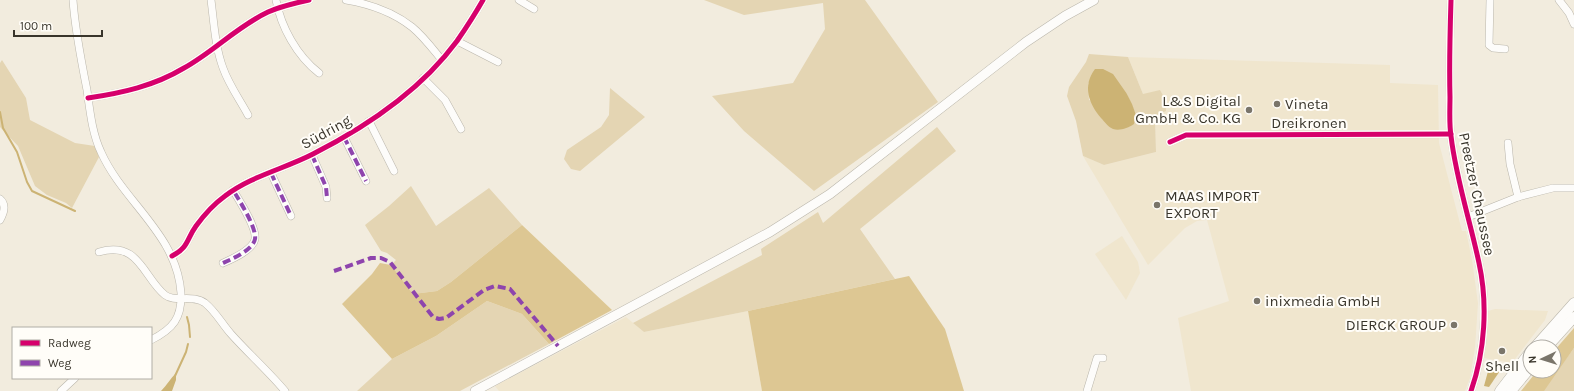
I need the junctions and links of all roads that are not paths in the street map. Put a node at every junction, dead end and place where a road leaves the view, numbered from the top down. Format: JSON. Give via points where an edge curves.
{"nodes":[{"id":1,"x":73,"y":0,"type":"edge"},
{"id":2,"x":211,"y":0,"type":"edge"},
{"id":3,"x":276,"y":0,"type":"edge"},
{"id":4,"x":309,"y":0,"type":"edge"},
{"id":5,"x":346,"y":0,"type":"edge"},
{"id":6,"x":483,"y":0,"type":"edge"},
{"id":7,"x":519,"y":0,"type":"edge"},
{"id":8,"x":1094,"y":0,"type":"edge"},
{"id":9,"x":1451,"y":0,"type":"edge"},
{"id":10,"x":1490,"y":0,"type":"edge"},
{"id":11,"x":1559,"y":0,"type":"edge"},
{"id":12,"x":277,"y":8,"type":"junction"},
{"id":13,"x":534,"y":9,"type":"dead end"},
{"id":14,"x":1574,"y":24,"type":"edge"},
{"id":15,"x":456,"y":41,"type":"junction"},
{"id":16,"x":217,"y":46,"type":"junction"},
{"id":17,"x":1505,"y":49,"type":"dead end"},
{"id":18,"x":442,"y":58,"type":"junction"},
{"id":19,"x":498,"y":62,"type":"dead end"},
{"id":20,"x":320,"y":73,"type":"dead end"},
{"id":21,"x":423,"y":78,"type":"junction"},
{"id":22,"x":88,"y":98,"type":"junction"},
{"id":23,"x":248,"y":115,"type":"dead end"},
{"id":24,"x":369,"y":121,"type":"junction"},
{"id":25,"x":461,"y":130,"type":"dead end"},
{"id":26,"x":1450,"y":134,"type":"junction"},
{"id":27,"x":344,"y":137,"type":"junction"},
{"id":28,"x":1170,"y":142,"type":"dead end"},
{"id":29,"x":1508,"y":143,"type":"dead end"},
{"id":30,"x":312,"y":155,"type":"junction"},
{"id":31,"x":394,"y":171,"type":"dead end"},
{"id":32,"x":270,"y":173,"type":"junction"},
{"id":33,"x":366,"y":181,"type":"dead end"},
{"id":34,"x":1574,"y":188,"type":"edge"},
{"id":35,"x":234,"y":190,"type":"junction"},
{"id":36,"x":1518,"y":197,"type":"junction"},
{"id":37,"x":327,"y":198,"type":"dead end"},
{"id":38,"x":0,"y":199,"type":"edge"},
{"id":39,"x":291,"y":216,"type":"dead end"},
{"id":40,"x":1468,"y":217,"type":"junction"},
{"id":41,"x":0,"y":220,"type":"edge"},
{"id":42,"x":99,"y":252,"type":"dead end"},
{"id":43,"x":172,"y":256,"type":"junction"},
{"id":44,"x":223,"y":263,"type":"dead end"},
{"id":45,"x":181,"y":298,"type":"junction"},
{"id":46,"x":1574,"y":303,"type":"edge"},
{"id":47,"x":1574,"y":317,"type":"edge"},
{"id":48,"x":152,"y":339,"type":"edge"},
{"id":49,"x":1542,"y":339,"type":"edge"},
{"id":50,"x":1554,"y":339,"type":"edge"},
{"id":51,"x":1104,"y":358,"type":"dead end"},
{"id":52,"x":1522,"y":362,"type":"edge"},
{"id":53,"x":1522,"y":378,"type":"edge"},
{"id":54,"x":75,"y":379,"type":"edge"},
{"id":55,"x":61,"y":391,"type":"edge"},
{"id":56,"x":285,"y":391,"type":"edge"},
{"id":57,"x":475,"y":391,"type":"edge"},
{"id":58,"x":1087,"y":391,"type":"edge"},
{"id":59,"x":1471,"y":391,"type":"edge"},
{"id":60,"x":1500,"y":391,"type":"edge"},
{"id":61,"x":1511,"y":391,"type":"edge"}],
"edges":[{"from":1,"to":22,"type":"street"},
{"from":2,"to":16,"type":"street"},
{"from":3,"to":12,"type":"street"},
{"from":4,"to":12,"type":"street"},
{"from":5,"to":18,"type":"street","via":[[372,6],[396,17],[412,28]]},
{"from":6,"to":15,"type":"street","name":"Südring"},
{"from":7,"to":13,"type":"street"},
{"from":8,"to":57,"type":"main road","via":[[1026,42],[830,194],[770,232]]},
{"from":9,"to":26,"type":"street","name":"Preetzer Chaussee"},
{"from":10,"to":17,"type":"street","via":[[1489,45]]},
{"from":11,"to":14,"type":"street"},
{"from":12,"to":16,"type":"street"},
{"from":12,"to":20,"type":"street","via":[[299,52],[310,66]]},
{"from":15,"to":18,"type":"street","name":"Südring"},
{"from":15,"to":19,"type":"street"},
{"from":16,"to":22,"type":"street","via":[[185,68],[153,83],[126,92]]},
{"from":16,"to":23,"type":"street","via":[[223,68]]},
{"from":18,"to":21,"type":"street","name":"Südring"},
{"from":21,"to":24,"type":"street","name":"Südring"},
{"from":21,"to":25,"type":"street","via":[[445,100]]},
{"from":22,"to":43,"type":"street","via":[[101,152]]},
{"from":24,"to":27,"type":"street","name":"Südring"},
{"from":24,"to":31,"type":"street"},
{"from":26,"to":28,"type":"street","name":"Dreikronen","via":[[1186,135]]},
{"from":26,"to":40,"type":"street","name":"Preetzer Chaussee"},
{"from":27,"to":30,"type":"street","name":"Südring"},
{"from":27,"to":33,"type":"street"},
{"from":29,"to":36,"type":"street"},
{"from":30,"to":32,"type":"street","name":"Südring"},
{"from":30,"to":37,"type":"street","via":[[326,187]]},
{"from":32,"to":35,"type":"street","name":"Südring"},
{"from":32,"to":39,"type":"street"},
{"from":34,"to":36,"type":"street","via":[[1553,188]]},
{"from":35,"to":43,"type":"street","name":"Südring","via":[[213,206],[195,227],[185,248]]},
{"from":35,"to":44,"type":"street","via":[[254,229],[255,239],[253,244],[239,255]]},
{"from":36,"to":40,"type":"street"},
{"from":38,"to":41,"type":"street","via":[[5,208]]},
{"from":40,"to":59,"type":"street","name":"Preetzer Chaussee","via":[[1480,264],[1484,299],[1481,347]]},
{"from":42,"to":45,"type":"street","via":[[116,250],[135,258],[166,296]]},
{"from":43,"to":45,"type":"street"},
{"from":45,"to":48,"type":"street","via":[[176,321]]},
{"from":45,"to":56,"type":"street","via":[[205,303]]},
{"from":46,"to":49,"type":"highway"},
{"from":47,"to":50,"type":"highway"},
{"from":51,"to":58,"type":"street","via":[[1098,358]]},
{"from":52,"to":60,"type":"highway"},
{"from":53,"to":61,"type":"highway"},
{"from":54,"to":55,"type":"street"}]}
